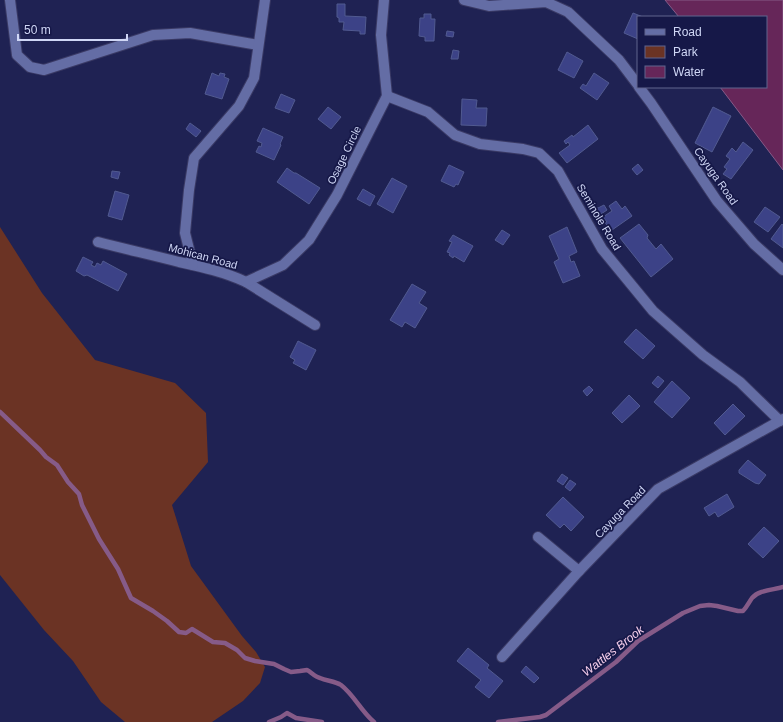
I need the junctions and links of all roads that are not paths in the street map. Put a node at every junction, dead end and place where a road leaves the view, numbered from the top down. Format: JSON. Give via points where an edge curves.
{"nodes":[{"id":1,"x":10,"y":0,"type":"edge"},
{"id":2,"x":265,"y":0,"type":"edge"},
{"id":3,"x":384,"y":0,"type":"edge"},
{"id":4,"x":464,"y":0,"type":"edge"},
{"id":5,"x":258,"y":45,"type":"junction"},
{"id":6,"x":637,"y":83,"type":"edge"},
{"id":7,"x":640,"y":88,"type":"edge"},
{"id":8,"x":387,"y":96,"type":"junction"},
{"id":9,"x":98,"y":242,"type":"dead end"},
{"id":10,"x":193,"y":265,"type":"junction"},
{"id":11,"x":783,"y":270,"type":"edge"},
{"id":12,"x":246,"y":282,"type":"junction"},
{"id":13,"x":315,"y":325,"type":"dead end"},
{"id":14,"x":781,"y":420,"type":"edge"},
{"id":15,"x":538,"y":537,"type":"dead end"},
{"id":16,"x":579,"y":571,"type":"junction"},
{"id":17,"x":502,"y":657,"type":"dead end"}],
"edges":[{"from":1,"to":5,"type":"street","via":[[17,55],[30,67],[44,70],[153,35],[190,33]]},
{"from":2,"to":5,"type":"street"},
{"from":3,"to":8,"type":"street","via":[[381,35]]},
{"from":4,"to":6,"type":"street","name":"Cayuga Road","via":[[489,6],[546,2],[568,12],[619,60]]},
{"from":5,"to":10,"type":"street","via":[[254,78],[239,106],[194,158],[185,233]]},
{"from":7,"to":11,"type":"street","name":"Cayuga Road","via":[[717,201],[754,244]]},
{"from":8,"to":12,"type":"street","name":"Osage Circle","via":[[337,195],[309,240],[282,265]]},
{"from":8,"to":14,"type":"street","name":"Seminole Road","via":[[428,112],[455,135],[480,144],[540,153],[558,171],[602,249],[653,311],[703,355],[740,382]]},
{"from":9,"to":10,"type":"street","name":"Mohican Road"},
{"from":10,"to":12,"type":"street","name":"Mohican Road"},
{"from":12,"to":13,"type":"street","name":"Mohican Road"},
{"from":14,"to":16,"type":"street","name":"Cayuga Road","via":[[658,489]]},
{"from":15,"to":16,"type":"street"},
{"from":16,"to":17,"type":"street","name":"Cayuga Road"}]}
